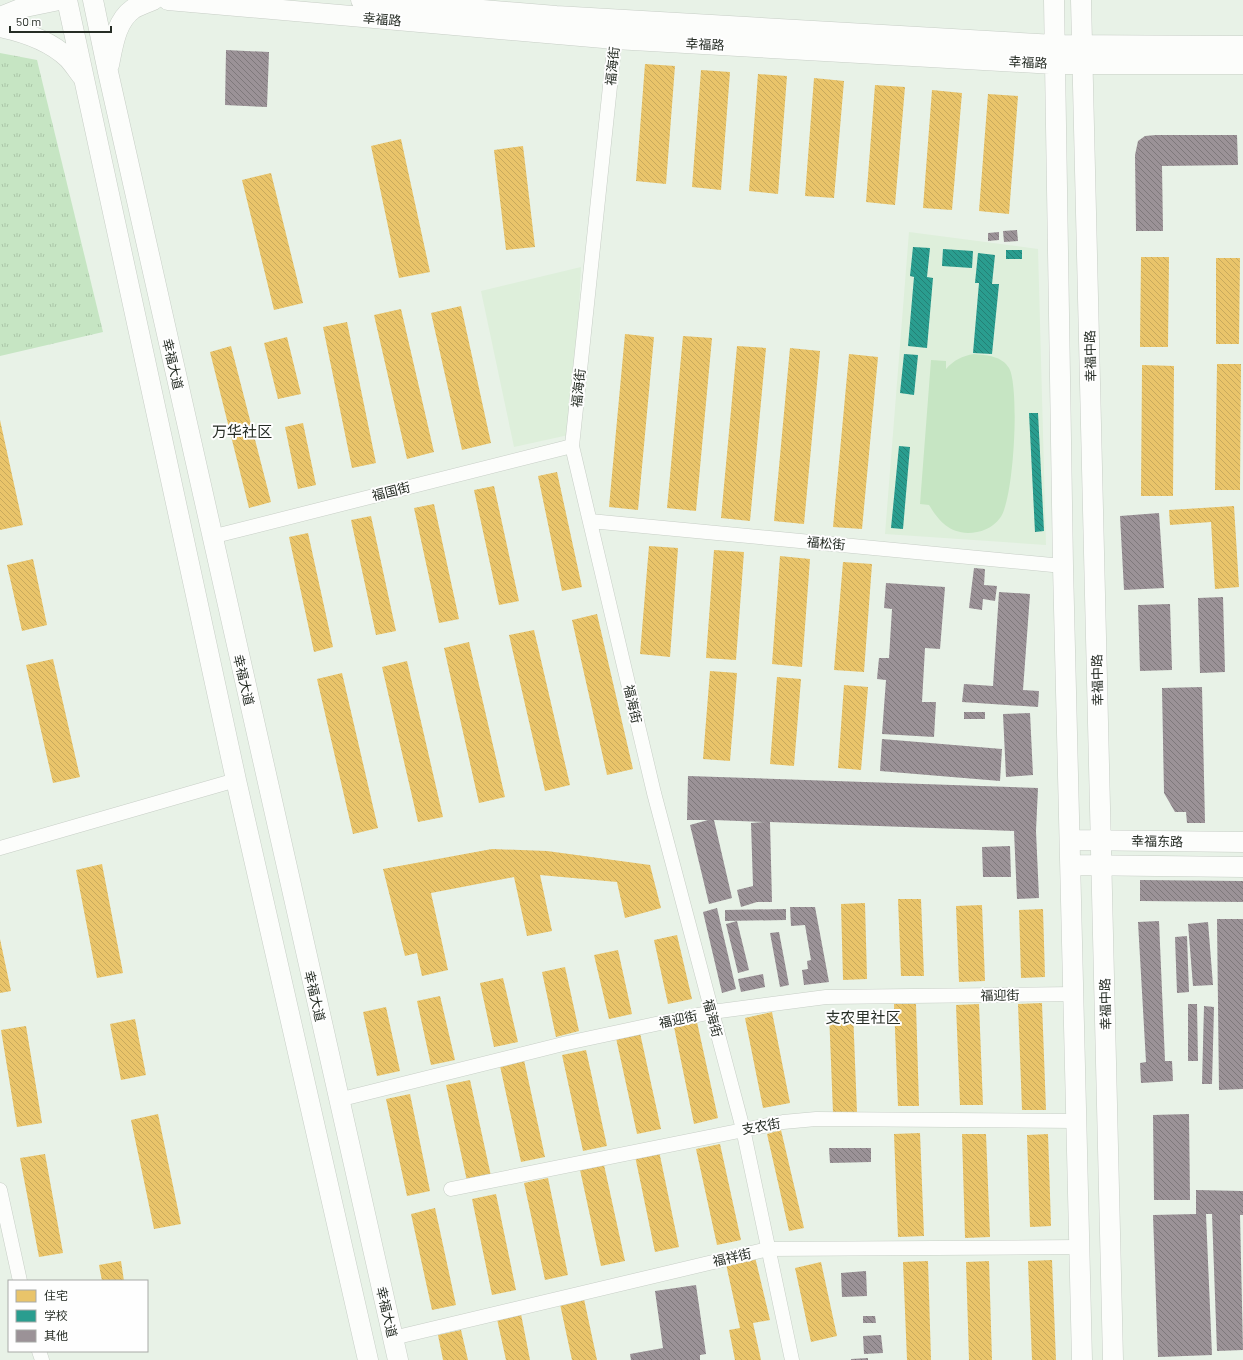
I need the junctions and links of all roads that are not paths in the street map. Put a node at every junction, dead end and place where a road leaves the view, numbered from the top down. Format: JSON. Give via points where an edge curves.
{"nodes":[{"id":1,"x":59,"y":0,"type":"edge"},
{"id":2,"x":67,"y":0,"type":"edge"},
{"id":3,"x":93,"y":0,"type":"edge"},
{"id":4,"x":153,"y":0,"type":"edge"},
{"id":5,"x":168,"y":0,"type":"edge"},
{"id":6,"x":361,"y":0,"type":"edge"},
{"id":7,"x":1054,"y":0,"type":"edge"},
{"id":8,"x":1081,"y":0,"type":"edge"},
{"id":9,"x":0,"y":16,"type":"edge"},
{"id":10,"x":0,"y":27,"type":"edge"},
{"id":11,"x":615,"y":39,"type":"junction"},
{"id":12,"x":1243,"y":46,"type":"edge"},
{"id":13,"x":1055,"y":54,"type":"junction"},
{"id":14,"x":1082,"y":55,"type":"junction"},
{"id":15,"x":1243,"y":64,"type":"edge"},
{"id":16,"x":108,"y":72,"type":"junction"},
{"id":17,"x":84,"y":79,"type":"junction"},
{"id":18,"x":572,"y":446,"type":"junction"},
{"id":19,"x":590,"y":521,"type":"junction"},
{"id":20,"x":211,"y":537,"type":"junction"},
{"id":21,"x":1063,"y":566,"type":"junction"},
{"id":22,"x":236,"y":780,"type":"junction"},
{"id":23,"x":1071,"y":840,"type":"junction"},
{"id":24,"x":1101,"y":840,"type":"junction"},
{"id":25,"x":1243,"y":842,"type":"edge"},
{"id":26,"x":0,"y":848,"type":"edge"},
{"id":27,"x":1071,"y":865,"type":"junction"},
{"id":28,"x":1101,"y":866,"type":"junction"},
{"id":29,"x":1243,"y":867,"type":"edge"},
{"id":30,"x":1074,"y":994,"type":"junction"},
{"id":31,"x":712,"y":1012,"type":"junction"},
{"id":32,"x":338,"y":1100,"type":"junction"},
{"id":33,"x":1076,"y":1121,"type":"junction"},
{"id":34,"x":743,"y":1129,"type":"junction"},
{"id":35,"x":451,"y":1189,"type":"dead end"},
{"id":36,"x":0,"y":1190,"type":"edge"},
{"id":37,"x":1079,"y":1247,"type":"junction"},
{"id":38,"x":768,"y":1249,"type":"junction"},
{"id":39,"x":20,"y":1280,"type":"edge"},
{"id":40,"x":393,"y":1338,"type":"junction"},
{"id":41,"x":368,"y":1360,"type":"edge"},
{"id":42,"x":398,"y":1360,"type":"edge"},
{"id":43,"x":792,"y":1360,"type":"edge"},
{"id":44,"x":1082,"y":1360,"type":"edge"},
{"id":45,"x":1113,"y":1360,"type":"edge"}],
"edges":[{"from":1,"to":9,"type":"main road","via":[[25,7]]},
{"from":2,"to":17,"type":"main road","name":"幸福大道"},
{"from":3,"to":16,"type":"main road","name":"幸福大道"},
{"from":4,"to":16,"type":"main road","via":[[134,8],[122,21],[114,39]]},
{"from":5,"to":11,"type":"main road","name":"幸福路"},
{"from":6,"to":13,"type":"main road","name":"幸福路"},
{"from":7,"to":13,"type":"main road"},
{"from":8,"to":14,"type":"main road","name":"幸福中路"},
{"from":10,"to":17,"type":"main road","via":[[23,32],[47,44],[68,58]]},
{"from":11,"to":13,"type":"main road","name":"幸福路"},
{"from":11,"to":18,"type":"street","name":"福海街"},
{"from":12,"to":14,"type":"main road","name":"幸福路"},
{"from":13,"to":14,"type":"main road","name":"幸福路"},
{"from":13,"to":21,"type":"main road"},
{"from":14,"to":15,"type":"main road","name":"幸福路"},
{"from":14,"to":24,"type":"main road","name":"幸福中路"},
{"from":16,"to":20,"type":"main road","name":"幸福大道"},
{"from":17,"to":22,"type":"main road","name":"幸福大道"},
{"from":18,"to":19,"type":"street","name":"福海街"},
{"from":18,"to":20,"type":"street","name":"福国街"},
{"from":19,"to":21,"type":"street","name":"福松街"},
{"from":19,"to":31,"type":"street","name":"福海街","via":[[654,793]]},
{"from":20,"to":32,"type":"main road","name":"幸福大道"},
{"from":21,"to":23,"type":"main road"},
{"from":22,"to":26,"type":"street"},
{"from":22,"to":41,"type":"main road","name":"幸福大道"},
{"from":23,"to":24,"type":"main road","name":"幸福东路"},
{"from":23,"to":27,"type":"main road"},
{"from":24,"to":25,"type":"main road","name":"幸福东路"},
{"from":24,"to":28,"type":"main road","name":"幸福中路"},
{"from":27,"to":28,"type":"main road","name":"幸福东路"},
{"from":27,"to":30,"type":"main road"},
{"from":28,"to":29,"type":"main road","name":"幸福东路"},
{"from":28,"to":45,"type":"main road","name":"幸福中路"},
{"from":30,"to":31,"type":"street","name":"福迎街","via":[[826,997]]},
{"from":30,"to":33,"type":"main road"},
{"from":31,"to":32,"type":"street","name":"福迎街","via":[[567,1043]]},
{"from":31,"to":34,"type":"street","name":"福海街"},
{"from":32,"to":40,"type":"main road","name":"幸福大道"},
{"from":33,"to":34,"type":"street","name":"支农街","via":[[816,1119]]},
{"from":33,"to":37,"type":"main road"},
{"from":34,"to":35,"type":"street","name":"支农街"},
{"from":34,"to":38,"type":"street","name":"福海街"},
{"from":36,"to":39,"type":"street"},
{"from":37,"to":38,"type":"street","name":"福祥街"},
{"from":37,"to":44,"type":"main road"},
{"from":38,"to":40,"type":"street","name":"福祥街"},
{"from":38,"to":43,"type":"street","name":"福海街"},
{"from":40,"to":42,"type":"main road","name":"幸福大道"}]}
